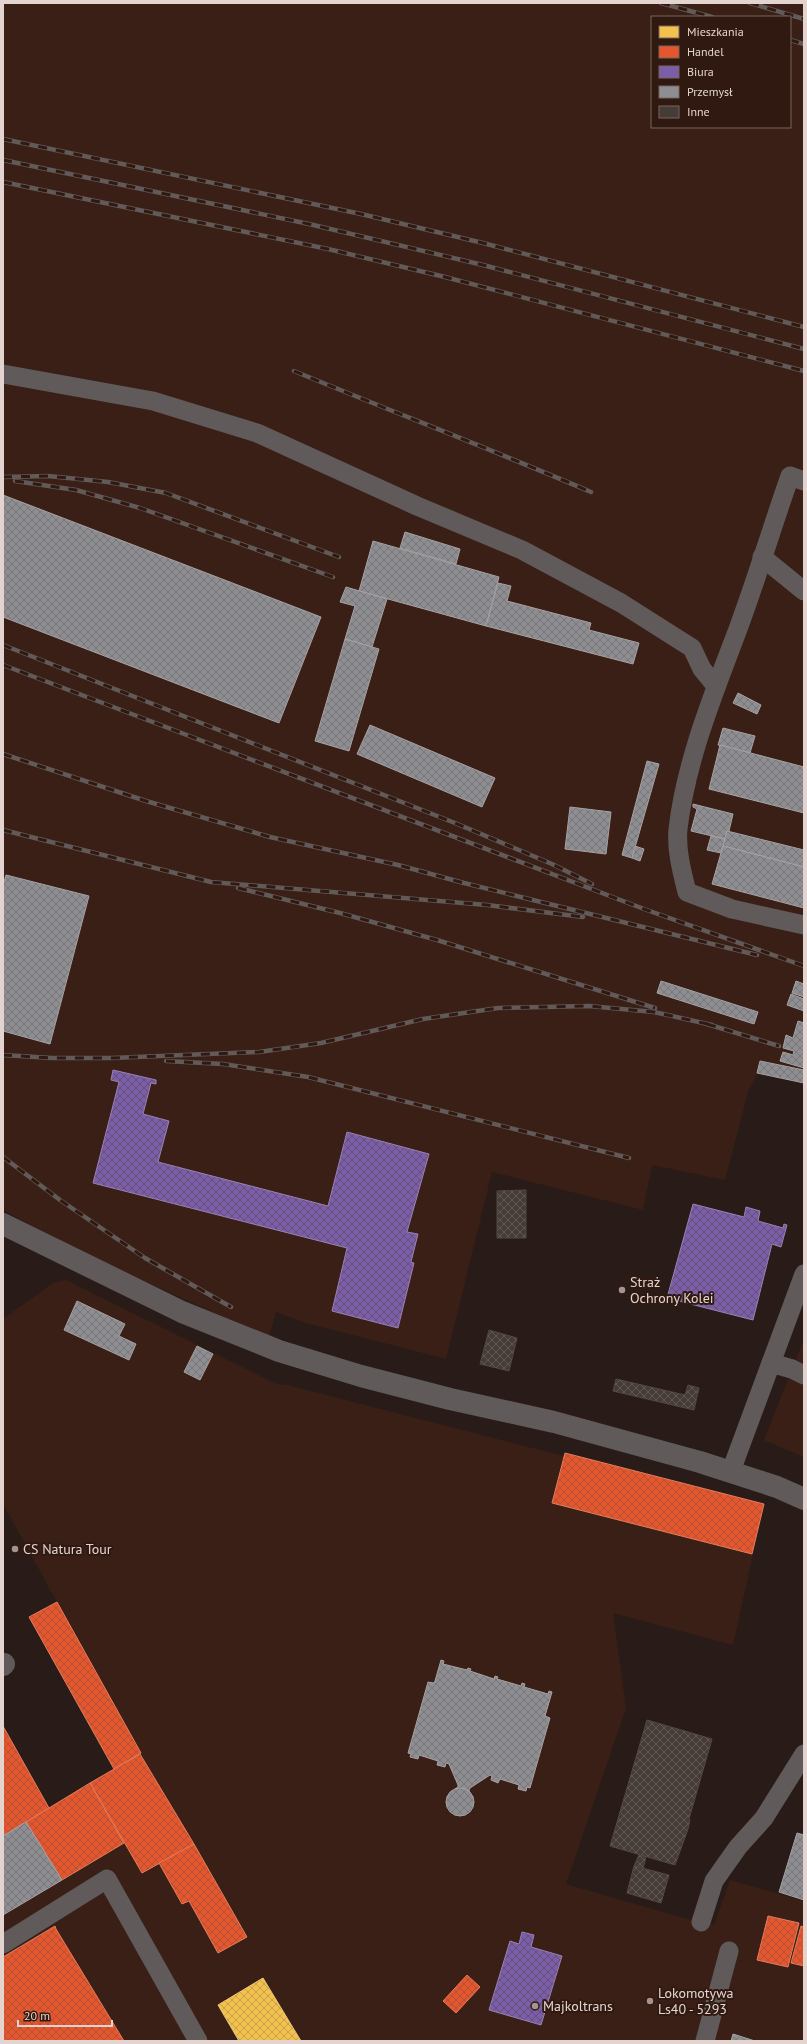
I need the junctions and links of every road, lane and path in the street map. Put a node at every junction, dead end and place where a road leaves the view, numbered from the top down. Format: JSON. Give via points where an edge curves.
{"nodes":[{"id":1,"x":3,"y":374,"type":"edge"},
{"id":2,"x":804,"y":481,"type":"edge"},
{"id":3,"x":762,"y":557,"type":"junction"},
{"id":4,"x":804,"y":591,"type":"edge"},
{"id":5,"x":716,"y":686,"type":"junction"},
{"id":6,"x":804,"y":925,"type":"edge"},
{"id":7,"x":3,"y":1224,"type":"edge"},
{"id":8,"x":804,"y":1274,"type":"edge"},
{"id":9,"x":771,"y":1363,"type":"junction"},
{"id":10,"x":804,"y":1375,"type":"edge"},
{"id":11,"x":731,"y":1471,"type":"junction"},
{"id":12,"x":804,"y":1499,"type":"edge"},
{"id":13,"x":804,"y":1754,"type":"edge"},
{"id":14,"x":701,"y":1922,"type":"dead end"},
{"id":15,"x":3,"y":1944,"type":"edge"},
{"id":16,"x":729,"y":1951,"type":"dead end"},
{"id":17,"x":198,"y":2041,"type":"edge"},
{"id":18,"x":705,"y":2041,"type":"edge"}],
"edges":[{"from":1,"to":5,"type":"lane","via":[[153,400],[257,433],[417,506],[522,550],[621,603],[692,648],[702,669]]},
{"from":2,"to":3,"type":"lane","via":[[790,476]]},
{"from":3,"to":4,"type":"lane"},
{"from":3,"to":5,"type":"lane"},
{"from":5,"to":6,"type":"lane","via":[[690,768],[678,830],[680,862],[687,892],[732,909]]},
{"from":7,"to":11,"type":"street","via":[[182,1312],[279,1350],[361,1376],[554,1422]]},
{"from":8,"to":9,"type":"lane"},
{"from":9,"to":10,"type":"lane"},
{"from":9,"to":11,"type":"lane"},
{"from":11,"to":12,"type":"street"},
{"from":13,"to":14,"type":"lane","via":[[764,1818],[738,1847],[714,1880]]},
{"from":15,"to":17,"type":"lane","via":[[107,1879]]},
{"from":16,"to":18,"type":"lane"}]}
